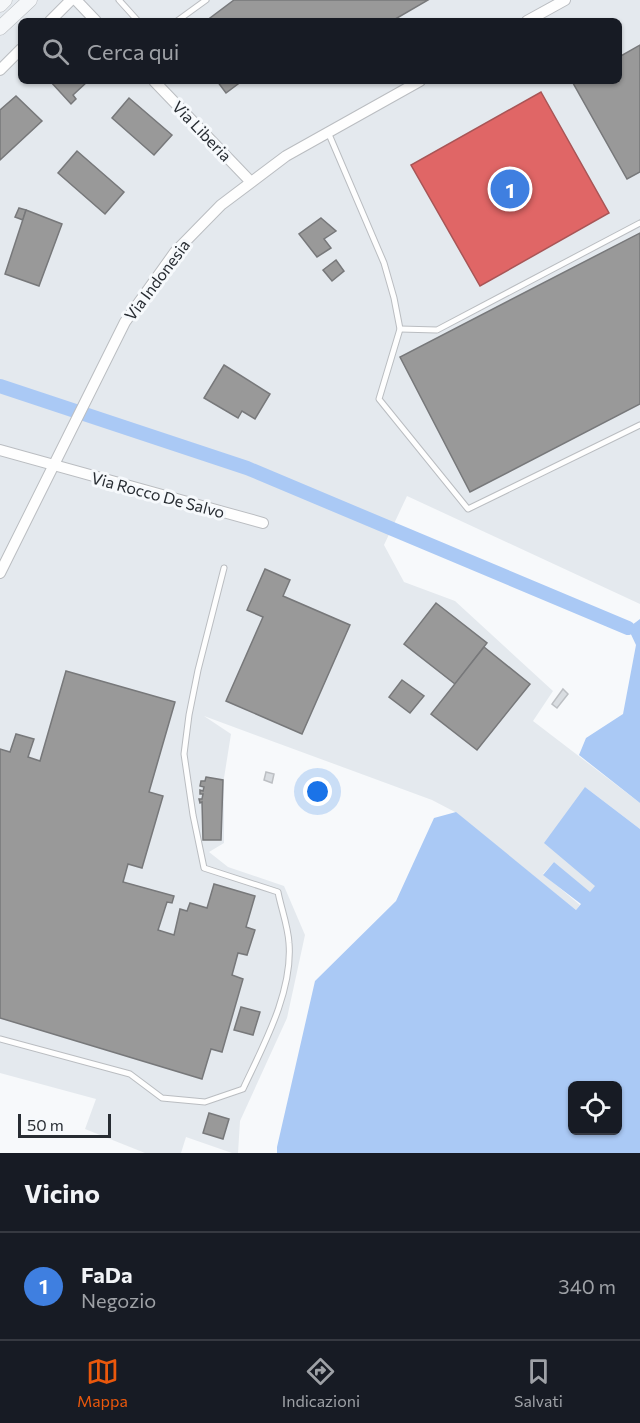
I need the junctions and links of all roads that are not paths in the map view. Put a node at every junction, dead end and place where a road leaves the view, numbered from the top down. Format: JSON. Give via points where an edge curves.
{"nodes":[{"id":1,"x":5,"y":0,"type":"edge"},
{"id":2,"x":30,"y":0,"type":"edge"},
{"id":3,"x":73,"y":0,"type":"edge"},
{"id":4,"x":119,"y":0,"type":"edge"},
{"id":5,"x":206,"y":0,"type":"edge"},
{"id":6,"x":565,"y":0,"type":"edge"},
{"id":7,"x":0,"y":5,"type":"edge"},
{"id":8,"x":53,"y":18,"type":"edge"},
{"id":9,"x":93,"y":18,"type":"edge"},
{"id":10,"x":132,"y":18,"type":"edge"},
{"id":11,"x":181,"y":18,"type":"edge"},
{"id":12,"x":532,"y":18,"type":"edge"},
{"id":13,"x":0,"y":28,"type":"edge"},
{"id":14,"x":18,"y":52,"type":"edge"},
{"id":15,"x":0,"y":69,"type":"edge"},
{"id":16,"x":157,"y":84,"type":"edge"},
{"id":17,"x":415,"y":84,"type":"edge"},
{"id":18,"x":328,"y":132,"type":"junction"},
{"id":19,"x":250,"y":181,"type":"junction"},
{"id":20,"x":640,"y":223,"type":"edge"},
{"id":21,"x":400,"y":329,"type":"junction"},
{"id":22,"x":640,"y":425,"type":"edge"},
{"id":23,"x":0,"y":450,"type":"edge"},
{"id":24,"x":53,"y":466,"type":"junction"},
{"id":25,"x":263,"y":523,"type":"dead end"},
{"id":26,"x":224,"y":568,"type":"dead end"},
{"id":27,"x":0,"y":573,"type":"edge"},
{"id":28,"x":0,"y":1038,"type":"edge"}],
"edges":[{"from":1,"to":7,"type":"main road"},
{"from":2,"to":13,"type":"main road"},
{"from":3,"to":8,"type":"street"},
{"from":3,"to":9,"type":"street"},
{"from":4,"to":10,"type":"lane"},
{"from":5,"to":11,"type":"lane"},
{"from":6,"to":12,"type":"street"},
{"from":14,"to":15,"type":"street"},
{"from":16,"to":19,"type":"street","name":"Via Liberia"},
{"from":17,"to":18,"type":"street","name":"Via Indonesia"},
{"from":18,"to":19,"type":"street","name":"Via Indonesia"},
{"from":18,"to":21,"type":"lane","via":[[384,263]]},
{"from":19,"to":24,"type":"street","name":"Via Indonesia","via":[[175,252],[125,322]]},
{"from":20,"to":21,"type":"lane","via":[[437,330]]},
{"from":21,"to":22,"type":"lane","via":[[379,399],[468,509]]},
{"from":23,"to":24,"type":"street","name":"Via Rocco De Salvo"},
{"from":24,"to":25,"type":"street","name":"Via Rocco De Salvo"},
{"from":24,"to":27,"type":"street","name":"Via Indonesia"},
{"from":26,"to":28,"type":"lane","via":[[198,669],[184,754],[192,815],[204,868],[278,892],[290,942],[286,984],[243,1089],[205,1102],[162,1098],[130,1074]]}]}
